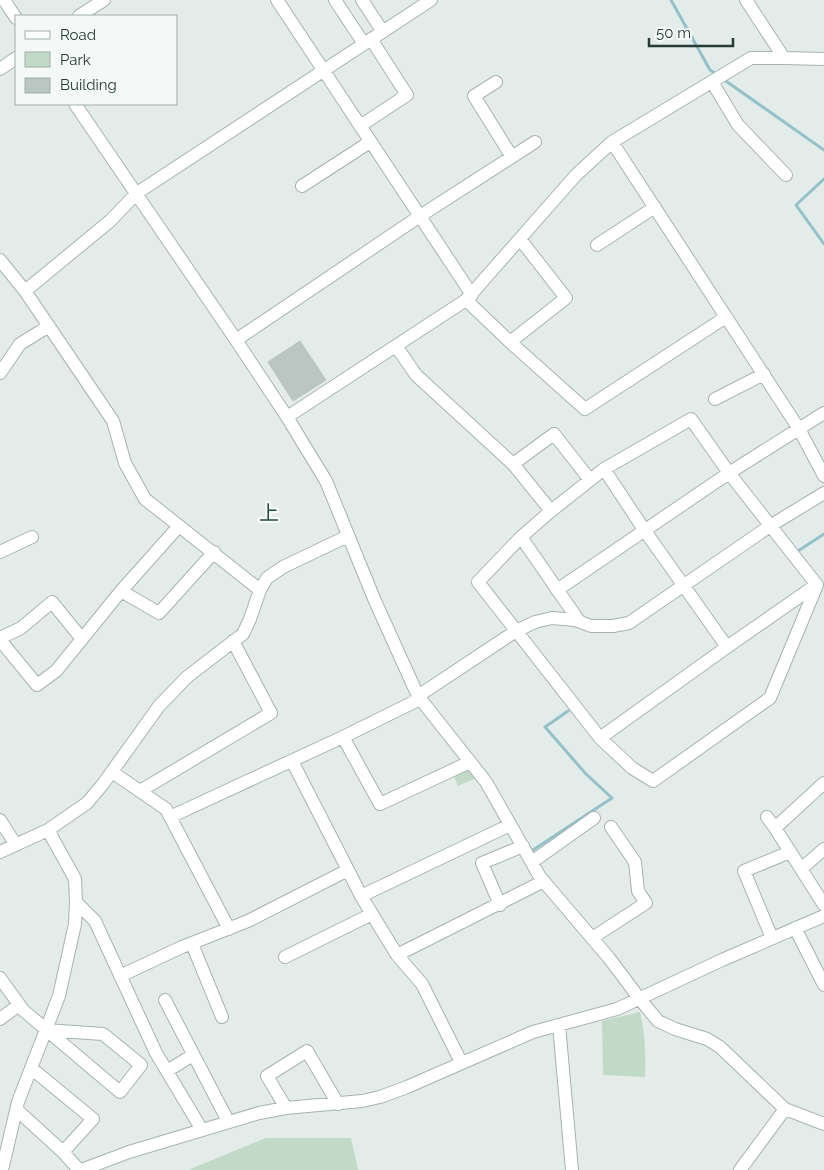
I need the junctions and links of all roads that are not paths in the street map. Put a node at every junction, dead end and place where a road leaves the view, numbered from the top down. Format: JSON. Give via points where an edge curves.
{"nodes":[{"id":1,"x":4,"y":0,"type":"edge"},
{"id":2,"x":104,"y":0,"type":"edge"},
{"id":3,"x":277,"y":0,"type":"edge"},
{"id":4,"x":335,"y":0,"type":"edge"},
{"id":5,"x":362,"y":0,"type":"edge"},
{"id":6,"x":431,"y":0,"type":"edge"},
{"id":7,"x":746,"y":0,"type":"edge"},
{"id":8,"x":84,"y":15,"type":"edge"},
{"id":9,"x":15,"y":16,"type":"edge"},
{"id":10,"x":383,"y":32,"type":"junction"},
{"id":11,"x":368,"y":42,"type":"junction"},
{"id":12,"x":784,"y":58,"type":"junction"},
{"id":13,"x":15,"y":59,"type":"edge"},
{"id":14,"x":824,"y":60,"type":"edge"},
{"id":15,"x":0,"y":69,"type":"edge"},
{"id":16,"x":323,"y":71,"type":"junction"},
{"id":17,"x":496,"y":82,"type":"dead end"},
{"id":18,"x":712,"y":82,"type":"junction"},
{"id":19,"x":76,"y":105,"type":"edge"},
{"id":20,"x":360,"y":126,"type":"junction"},
{"id":21,"x":370,"y":142,"type":"junction"},
{"id":22,"x":535,"y":142,"type":"dead end"},
{"id":23,"x":612,"y":142,"type":"junction"},
{"id":24,"x":512,"y":156,"type":"junction"},
{"id":25,"x":786,"y":175,"type":"dead end"},
{"id":26,"x":302,"y":186,"type":"dead end"},
{"id":27,"x":137,"y":193,"type":"junction"},
{"id":28,"x":655,"y":207,"type":"junction"},
{"id":29,"x":420,"y":216,"type":"junction"},
{"id":30,"x":520,"y":239,"type":"junction"},
{"id":31,"x":597,"y":245,"type":"dead end"},
{"id":32,"x":0,"y":260,"type":"edge"},
{"id":33,"x":25,"y":291,"type":"junction"},
{"id":34,"x":469,"y":297,"type":"junction"},
{"id":35,"x":726,"y":317,"type":"junction"},
{"id":36,"x":49,"y":326,"type":"junction"},
{"id":37,"x":236,"y":340,"type":"junction"},
{"id":38,"x":510,"y":342,"type":"junction"},
{"id":39,"x":396,"y":346,"type":"junction"},
{"id":40,"x":0,"y":373,"type":"edge"},
{"id":41,"x":764,"y":374,"type":"junction"},
{"id":42,"x":715,"y":399,"type":"dead end"},
{"id":43,"x":824,"y":413,"type":"edge"},
{"id":44,"x":287,"y":417,"type":"junction"},
{"id":45,"x":799,"y":429,"type":"junction"},
{"id":46,"x":513,"y":464,"type":"junction"},
{"id":47,"x":604,"y":469,"type":"junction"},
{"id":48,"x":729,"y":473,"type":"junction"},
{"id":49,"x":824,"y":476,"type":"edge"},
{"id":50,"x":590,"y":480,"type":"junction"},
{"id":51,"x":824,"y":493,"type":"edge"},
{"id":52,"x":551,"y":511,"type":"junction"},
{"id":53,"x":179,"y":526,"type":"junction"},
{"id":54,"x":770,"y":526,"type":"junction"},
{"id":55,"x":645,"y":531,"type":"junction"},
{"id":56,"x":348,"y":536,"type":"junction"},
{"id":57,"x":32,"y":537,"type":"dead end"},
{"id":58,"x":520,"y":537,"type":"junction"},
{"id":59,"x":0,"y":552,"type":"edge"},
{"id":60,"x":214,"y":552,"type":"junction"},
{"id":61,"x":682,"y":585,"type":"junction"},
{"id":62,"x":817,"y":585,"type":"junction"},
{"id":63,"x":260,"y":590,"type":"junction"},
{"id":64,"x":557,"y":590,"type":"junction"},
{"id":65,"x":121,"y":591,"type":"junction"},
{"id":66,"x":579,"y":621,"type":"junction"},
{"id":67,"x":516,"y":631,"type":"junction"},
{"id":68,"x":0,"y":639,"type":"edge"},
{"id":69,"x":82,"y":639,"type":"junction"},
{"id":70,"x":233,"y":642,"type":"junction"},
{"id":71,"x":727,"y":648,"type":"junction"},
{"id":72,"x":419,"y":698,"type":"junction"},
{"id":73,"x":343,"y":738,"type":"junction"},
{"id":74,"x":600,"y":738,"type":"junction"},
{"id":75,"x":292,"y":761,"type":"junction"},
{"id":76,"x":470,"y":762,"type":"junction"},
{"id":77,"x":112,"y":772,"type":"junction"},
{"id":78,"x":824,"y":783,"type":"edge"},
{"id":79,"x":140,"y":791,"type":"junction"},
{"id":80,"x":170,"y":817,"type":"junction"},
{"id":81,"x":767,"y":817,"type":"dead end"},
{"id":82,"x":594,"y":818,"type":"dead end"},
{"id":83,"x":0,"y":820,"type":"edge"},
{"id":84,"x":510,"y":825,"type":"junction"},
{"id":85,"x":612,"y":827,"type":"dead end"},
{"id":86,"x":775,"y":828,"type":"junction"},
{"id":87,"x":48,"y":830,"type":"junction"},
{"id":88,"x":16,"y":845,"type":"junction"},
{"id":89,"x":523,"y":846,"type":"junction"},
{"id":90,"x":824,"y":849,"type":"edge"},
{"id":91,"x":0,"y":852,"type":"edge"},
{"id":92,"x":790,"y":852,"type":"junction"},
{"id":93,"x":532,"y":862,"type":"junction"},
{"id":94,"x":801,"y":869,"type":"junction"},
{"id":95,"x":348,"y":870,"type":"junction"},
{"id":96,"x":544,"y":881,"type":"junction"},
{"id":97,"x":361,"y":896,"type":"junction"},
{"id":98,"x":76,"y":902,"type":"junction"},
{"id":99,"x":500,"y":904,"type":"junction"},
{"id":100,"x":824,"y":904,"type":"edge"},
{"id":101,"x":372,"y":914,"type":"junction"},
{"id":102,"x":824,"y":916,"type":"edge"},
{"id":103,"x":229,"y":928,"type":"junction"},
{"id":104,"x":794,"y":928,"type":"junction"},
{"id":105,"x":592,"y":938,"type":"junction"},
{"id":106,"x":772,"y":938,"type":"junction"},
{"id":107,"x":192,"y":944,"type":"junction"},
{"id":108,"x":397,"y":955,"type":"junction"},
{"id":109,"x":285,"y":957,"type":"dead end"},
{"id":110,"x":120,"y":976,"type":"junction"},
{"id":111,"x":0,"y":978,"type":"edge"},
{"id":112,"x":824,"y":985,"type":"edge"},
{"id":113,"x":639,"y":998,"type":"junction"},
{"id":114,"x":164,"y":1000,"type":"dead end"},
{"id":115,"x":19,"y":1005,"type":"junction"},
{"id":116,"x":222,"y":1017,"type":"dead end"},
{"id":117,"x":0,"y":1019,"type":"edge"},
{"id":118,"x":559,"y":1025,"type":"junction"},
{"id":119,"x":46,"y":1030,"type":"junction"},
{"id":120,"x":193,"y":1055,"type":"junction"},
{"id":121,"x":461,"y":1062,"type":"junction"},
{"id":122,"x":31,"y":1068,"type":"junction"},
{"id":123,"x":167,"y":1071,"type":"junction"},
{"id":124,"x":338,"y":1104,"type":"junction"},
{"id":125,"x":286,"y":1108,"type":"junction"},
{"id":126,"x":785,"y":1109,"type":"junction"},
{"id":127,"x":17,"y":1110,"type":"junction"},
{"id":128,"x":228,"y":1121,"type":"junction"},
{"id":129,"x":824,"y":1124,"type":"edge"},
{"id":130,"x":202,"y":1130,"type":"junction"},
{"id":131,"x":63,"y":1152,"type":"junction"},
{"id":132,"x":3,"y":1154,"type":"edge"},
{"id":133,"x":107,"y":1166,"type":"edge"},
{"id":134,"x":2,"y":1170,"type":"edge"},
{"id":135,"x":80,"y":1170,"type":"edge"},
{"id":136,"x":572,"y":1170,"type":"edge"},
{"id":137,"x":740,"y":1170,"type":"edge"}],
"edges":[{"from":1,"to":9,"type":"street"},
{"from":2,"to":8,"type":"street"},
{"from":3,"to":16,"type":"street"},
{"from":4,"to":11,"type":"street"},
{"from":5,"to":10,"type":"street"},
{"from":6,"to":10,"type":"street"},
{"from":7,"to":12,"type":"street"},
{"from":10,"to":11,"type":"street"},
{"from":11,"to":16,"type":"street"},
{"from":11,"to":20,"type":"street","via":[[407,95]]},
{"from":12,"to":14,"type":"street"},
{"from":12,"to":18,"type":"street","via":[[750,58]]},
{"from":13,"to":15,"type":"street"},
{"from":16,"to":20,"type":"street"},
{"from":16,"to":27,"type":"street"},
{"from":17,"to":24,"type":"street","via":[[474,96]]},
{"from":18,"to":23,"type":"street"},
{"from":18,"to":25,"type":"street","via":[[738,125]]},
{"from":19,"to":27,"type":"street"},
{"from":20,"to":21,"type":"street"},
{"from":21,"to":26,"type":"street"},
{"from":21,"to":29,"type":"street"},
{"from":22,"to":24,"type":"street"},
{"from":23,"to":28,"type":"street"},
{"from":23,"to":30,"type":"street","via":[[576,175]]},
{"from":24,"to":29,"type":"street"},
{"from":27,"to":33,"type":"street","via":[[110,222]]},
{"from":27,"to":37,"type":"street"},
{"from":28,"to":31,"type":"street"},
{"from":28,"to":35,"type":"street"},
{"from":29,"to":34,"type":"street"},
{"from":29,"to":37,"type":"street"},
{"from":30,"to":34,"type":"street"},
{"from":30,"to":38,"type":"street","via":[[566,298]]},
{"from":32,"to":33,"type":"street"},
{"from":33,"to":36,"type":"street"},
{"from":34,"to":38,"type":"street"},
{"from":34,"to":39,"type":"street"},
{"from":35,"to":38,"type":"street","via":[[586,409]]},
{"from":35,"to":41,"type":"street"},
{"from":36,"to":40,"type":"street","via":[[20,344]]},
{"from":36,"to":53,"type":"street","via":[[112,421],[125,463],[145,499]]},
{"from":37,"to":44,"type":"street"},
{"from":39,"to":44,"type":"street"},
{"from":39,"to":46,"type":"street","via":[[416,375]]},
{"from":41,"to":42,"type":"street"},
{"from":41,"to":45,"type":"street"},
{"from":43,"to":45,"type":"street"},
{"from":44,"to":56,"type":"street","via":[[326,480]]},
{"from":45,"to":48,"type":"street"},
{"from":45,"to":49,"type":"street"},
{"from":46,"to":50,"type":"street","via":[[554,434]]},
{"from":46,"to":52,"type":"street"},
{"from":47,"to":48,"type":"street","via":[[691,418]]},
{"from":47,"to":50,"type":"street"},
{"from":47,"to":55,"type":"street"},
{"from":48,"to":54,"type":"street"},
{"from":48,"to":55,"type":"street"},
{"from":50,"to":52,"type":"street"},
{"from":51,"to":54,"type":"street"},
{"from":52,"to":58,"type":"street"},
{"from":53,"to":60,"type":"street"},
{"from":53,"to":65,"type":"street"},
{"from":54,"to":61,"type":"street"},
{"from":54,"to":62,"type":"street"},
{"from":55,"to":61,"type":"street"},
{"from":55,"to":64,"type":"street"},
{"from":56,"to":63,"type":"street","via":[[283,567],[267,578]]},
{"from":56,"to":72,"type":"street"},
{"from":57,"to":59,"type":"street"},
{"from":58,"to":64,"type":"street"},
{"from":58,"to":67,"type":"street","via":[[478,582]]},
{"from":60,"to":63,"type":"street"},
{"from":60,"to":65,"type":"street","via":[[158,612]]},
{"from":61,"to":66,"type":"street","via":[[629,623],[592,626]]},
{"from":61,"to":71,"type":"street"},
{"from":62,"to":71,"type":"street"},
{"from":62,"to":74,"type":"street","via":[[770,698],[661,776],[653,781],[632,768]]},
{"from":63,"to":70,"type":"street","via":[[246,627]]},
{"from":64,"to":66,"type":"street"},
{"from":65,"to":69,"type":"street"},
{"from":66,"to":67,"type":"street","via":[[552,618]]},
{"from":67,"to":72,"type":"street"},
{"from":67,"to":74,"type":"street"},
{"from":68,"to":69,"type":"street","via":[[21,628],[52,602]]},
{"from":68,"to":69,"type":"street","via":[[37,685],[56,671]]},
{"from":70,"to":77,"type":"street","via":[[187,677],[159,706]]},
{"from":70,"to":79,"type":"street","via":[[271,714]]},
{"from":71,"to":74,"type":"street"},
{"from":72,"to":73,"type":"street"},
{"from":72,"to":76,"type":"street"},
{"from":73,"to":75,"type":"street"},
{"from":73,"to":76,"type":"street","via":[[380,804]]},
{"from":75,"to":80,"type":"street"},
{"from":75,"to":95,"type":"street"},
{"from":76,"to":84,"type":"street","via":[[486,782]]},
{"from":77,"to":79,"type":"street"},
{"from":77,"to":87,"type":"street","via":[[87,803]]},
{"from":78,"to":86,"type":"street"},
{"from":79,"to":80,"type":"street","via":[[166,809]]},
{"from":80,"to":103,"type":"street"},
{"from":81,"to":86,"type":"street"},
{"from":82,"to":93,"type":"street"},
{"from":83,"to":88,"type":"street"},
{"from":84,"to":89,"type":"street"},
{"from":84,"to":97,"type":"street"},
{"from":85,"to":105,"type":"street","via":[[635,862],[638,890],[646,903]]},
{"from":86,"to":92,"type":"street"},
{"from":87,"to":88,"type":"street"},
{"from":87,"to":98,"type":"street","via":[[75,879]]},
{"from":88,"to":91,"type":"street"},
{"from":89,"to":93,"type":"street"},
{"from":89,"to":99,"type":"street","via":[[482,864]]},
{"from":90,"to":94,"type":"street"},
{"from":92,"to":94,"type":"street"},
{"from":92,"to":106,"type":"street","via":[[744,871]]},
{"from":93,"to":96,"type":"street"},
{"from":94,"to":100,"type":"street"},
{"from":95,"to":97,"type":"street"},
{"from":95,"to":103,"type":"street"},
{"from":96,"to":99,"type":"street"},
{"from":96,"to":105,"type":"street"},
{"from":97,"to":101,"type":"street"},
{"from":98,"to":110,"type":"street","via":[[95,921]]},
{"from":98,"to":119,"type":"street","via":[[75,924],[59,996]]},
{"from":99,"to":108,"type":"street"},
{"from":101,"to":108,"type":"street"},
{"from":101,"to":109,"type":"street"},
{"from":102,"to":104,"type":"street"},
{"from":103,"to":107,"type":"street"},
{"from":104,"to":106,"type":"street"},
{"from":104,"to":112,"type":"street"},
{"from":105,"to":113,"type":"street"},
{"from":106,"to":113,"type":"street"},
{"from":107,"to":110,"type":"street"},
{"from":107,"to":116,"type":"street"},
{"from":108,"to":121,"type":"street","via":[[422,984]]},
{"from":110,"to":123,"type":"street"},
{"from":111,"to":115,"type":"street"},
{"from":113,"to":118,"type":"street","via":[[617,1009]]},
{"from":113,"to":126,"type":"street","via":[[658,1021],[720,1047]]},
{"from":114,"to":120,"type":"street"},
{"from":115,"to":117,"type":"street"},
{"from":115,"to":119,"type":"street"},
{"from":118,"to":121,"type":"street","via":[[532,1032]]},
{"from":118,"to":136,"type":"street"},
{"from":119,"to":119,"type":"street","via":[[103,1034],[141,1065],[120,1092]]},
{"from":119,"to":122,"type":"street"},
{"from":120,"to":123,"type":"street"},
{"from":120,"to":128,"type":"street"},
{"from":121,"to":124,"type":"street","via":[[380,1097]]},
{"from":122,"to":127,"type":"street"},
{"from":122,"to":131,"type":"street","via":[[93,1119]]},
{"from":123,"to":130,"type":"street"},
{"from":124,"to":125,"type":"street"},
{"from":124,"to":125,"type":"street","via":[[307,1051],[268,1076]]},
{"from":125,"to":128,"type":"street"},
{"from":126,"to":129,"type":"street"},
{"from":126,"to":137,"type":"street"},
{"from":127,"to":131,"type":"street"},
{"from":127,"to":132,"type":"street"},
{"from":128,"to":130,"type":"street"},
{"from":130,"to":133,"type":"street","via":[[129,1152]]},
{"from":131,"to":135,"type":"street"},
{"from":132,"to":134,"type":"street"},
{"from":133,"to":135,"type":"street"}]}
